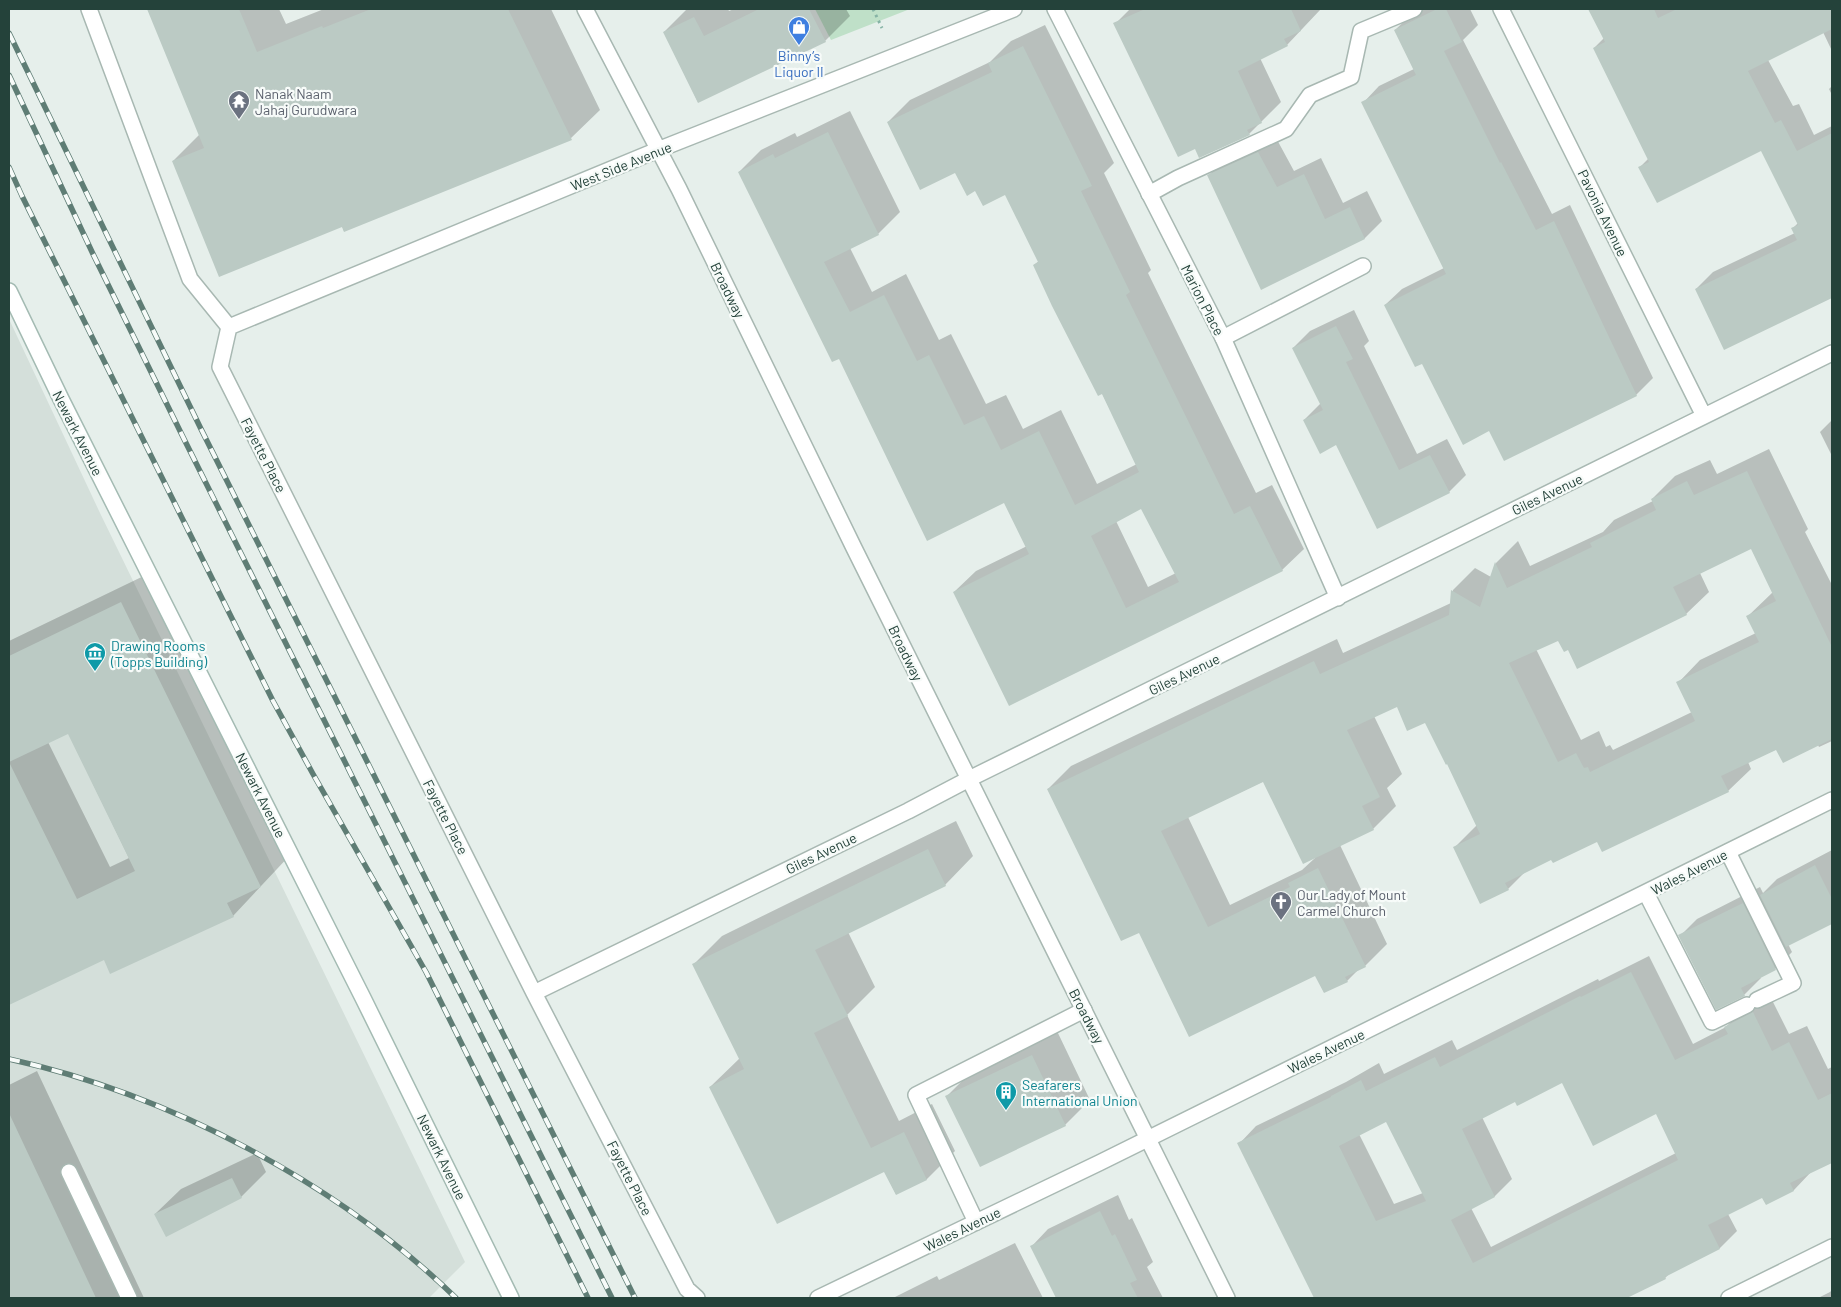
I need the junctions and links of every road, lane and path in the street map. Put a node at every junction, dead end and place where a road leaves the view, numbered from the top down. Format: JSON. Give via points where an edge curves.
{"nodes":[{"id":1,"x":88,"y":9,"type":"edge"},
{"id":2,"x":585,"y":9,"type":"edge"},
{"id":3,"x":873,"y":9,"type":"edge"},
{"id":4,"x":1014,"y":9,"type":"edge"},
{"id":5,"x":1055,"y":9,"type":"edge"},
{"id":6,"x":1414,"y":9,"type":"edge"},
{"id":7,"x":1501,"y":9,"type":"edge"},
{"id":8,"x":882,"y":28,"type":"dead end"},
{"id":9,"x":660,"y":149,"type":"junction"},
{"id":10,"x":1149,"y":194,"type":"junction"},
{"id":11,"x":1363,"y":266,"type":"dead end"},
{"id":12,"x":9,"y":291,"type":"edge"},
{"id":13,"x":229,"y":327,"type":"junction"},
{"id":14,"x":1222,"y":338,"type":"junction"},
{"id":15,"x":1832,"y":353,"type":"edge"},
{"id":16,"x":1704,"y":416,"type":"junction"},
{"id":17,"x":1338,"y":598,"type":"junction"},
{"id":18,"x":969,"y":779,"type":"junction"},
{"id":19,"x":1832,"y":800,"type":"edge"},
{"id":20,"x":1728,"y":852,"type":"junction"},
{"id":21,"x":1646,"y":894,"type":"junction"},
{"id":22,"x":534,"y":993,"type":"junction"},
{"id":23,"x":1084,"y":1010,"type":"junction"},
{"id":24,"x":1148,"y":1138,"type":"junction"},
{"id":25,"x":69,"y":1172,"type":"dead end"},
{"id":26,"x":976,"y":1222,"type":"junction"},
{"id":27,"x":1832,"y":1247,"type":"edge"},
{"id":28,"x":129,"y":1298,"type":"edge"},
{"id":29,"x":511,"y":1298,"type":"edge"},
{"id":30,"x":697,"y":1298,"type":"edge"},
{"id":31,"x":818,"y":1298,"type":"edge"},
{"id":32,"x":1227,"y":1298,"type":"edge"},
{"id":33,"x":1729,"y":1298,"type":"edge"}],
"edges":[{"from":1,"to":13,"type":"street","via":[[190,279]]},
{"from":2,"to":9,"type":"street","name":"Broadway"},
{"from":3,"to":8,"type":"path"},
{"from":4,"to":9,"type":"street","name":"West Side Avenue"},
{"from":5,"to":10,"type":"street","name":"Marion Place"},
{"from":6,"to":10,"type":"street","via":[[1361,31],[1350,77],[1310,95],[1286,129]]},
{"from":7,"to":16,"type":"street","name":"Pavonia Avenue"},
{"from":9,"to":13,"type":"street","name":"West Side Avenue"},
{"from":9,"to":18,"type":"street","name":"Broadway"},
{"from":10,"to":14,"type":"street","name":"Marion Place"},
{"from":11,"to":14,"type":"street"},
{"from":12,"to":29,"type":"street","name":"Newark Avenue"},
{"from":13,"to":22,"type":"street","name":"Fayette Place","via":[[220,367]]},
{"from":14,"to":17,"type":"street","name":"Marion Place"},
{"from":15,"to":16,"type":"street","name":"Giles Avenue"},
{"from":16,"to":17,"type":"street","name":"Giles Avenue"},
{"from":17,"to":18,"type":"street","name":"Giles Avenue"},
{"from":18,"to":22,"type":"street","name":"Giles Avenue"},
{"from":18,"to":23,"type":"street","name":"Broadway"},
{"from":19,"to":20,"type":"street","name":"Wales Avenue"},
{"from":20,"to":21,"type":"street","name":"Wales Avenue"},
{"from":20,"to":21,"type":"street","via":[[1793,983],[1712,1022]]},
{"from":21,"to":24,"type":"street","name":"Wales Avenue"},
{"from":22,"to":30,"type":"street","name":"Fayette Place","via":[[687,1290]]},
{"from":23,"to":24,"type":"street","name":"Broadway"},
{"from":23,"to":26,"type":"street","via":[[916,1095]]},
{"from":24,"to":26,"type":"street","name":"Wales Avenue"},
{"from":24,"to":32,"type":"street","name":"Broadway"},
{"from":25,"to":28,"type":"street"},
{"from":26,"to":31,"type":"street","name":"Wales Avenue"},
{"from":27,"to":33,"type":"street"}]}
